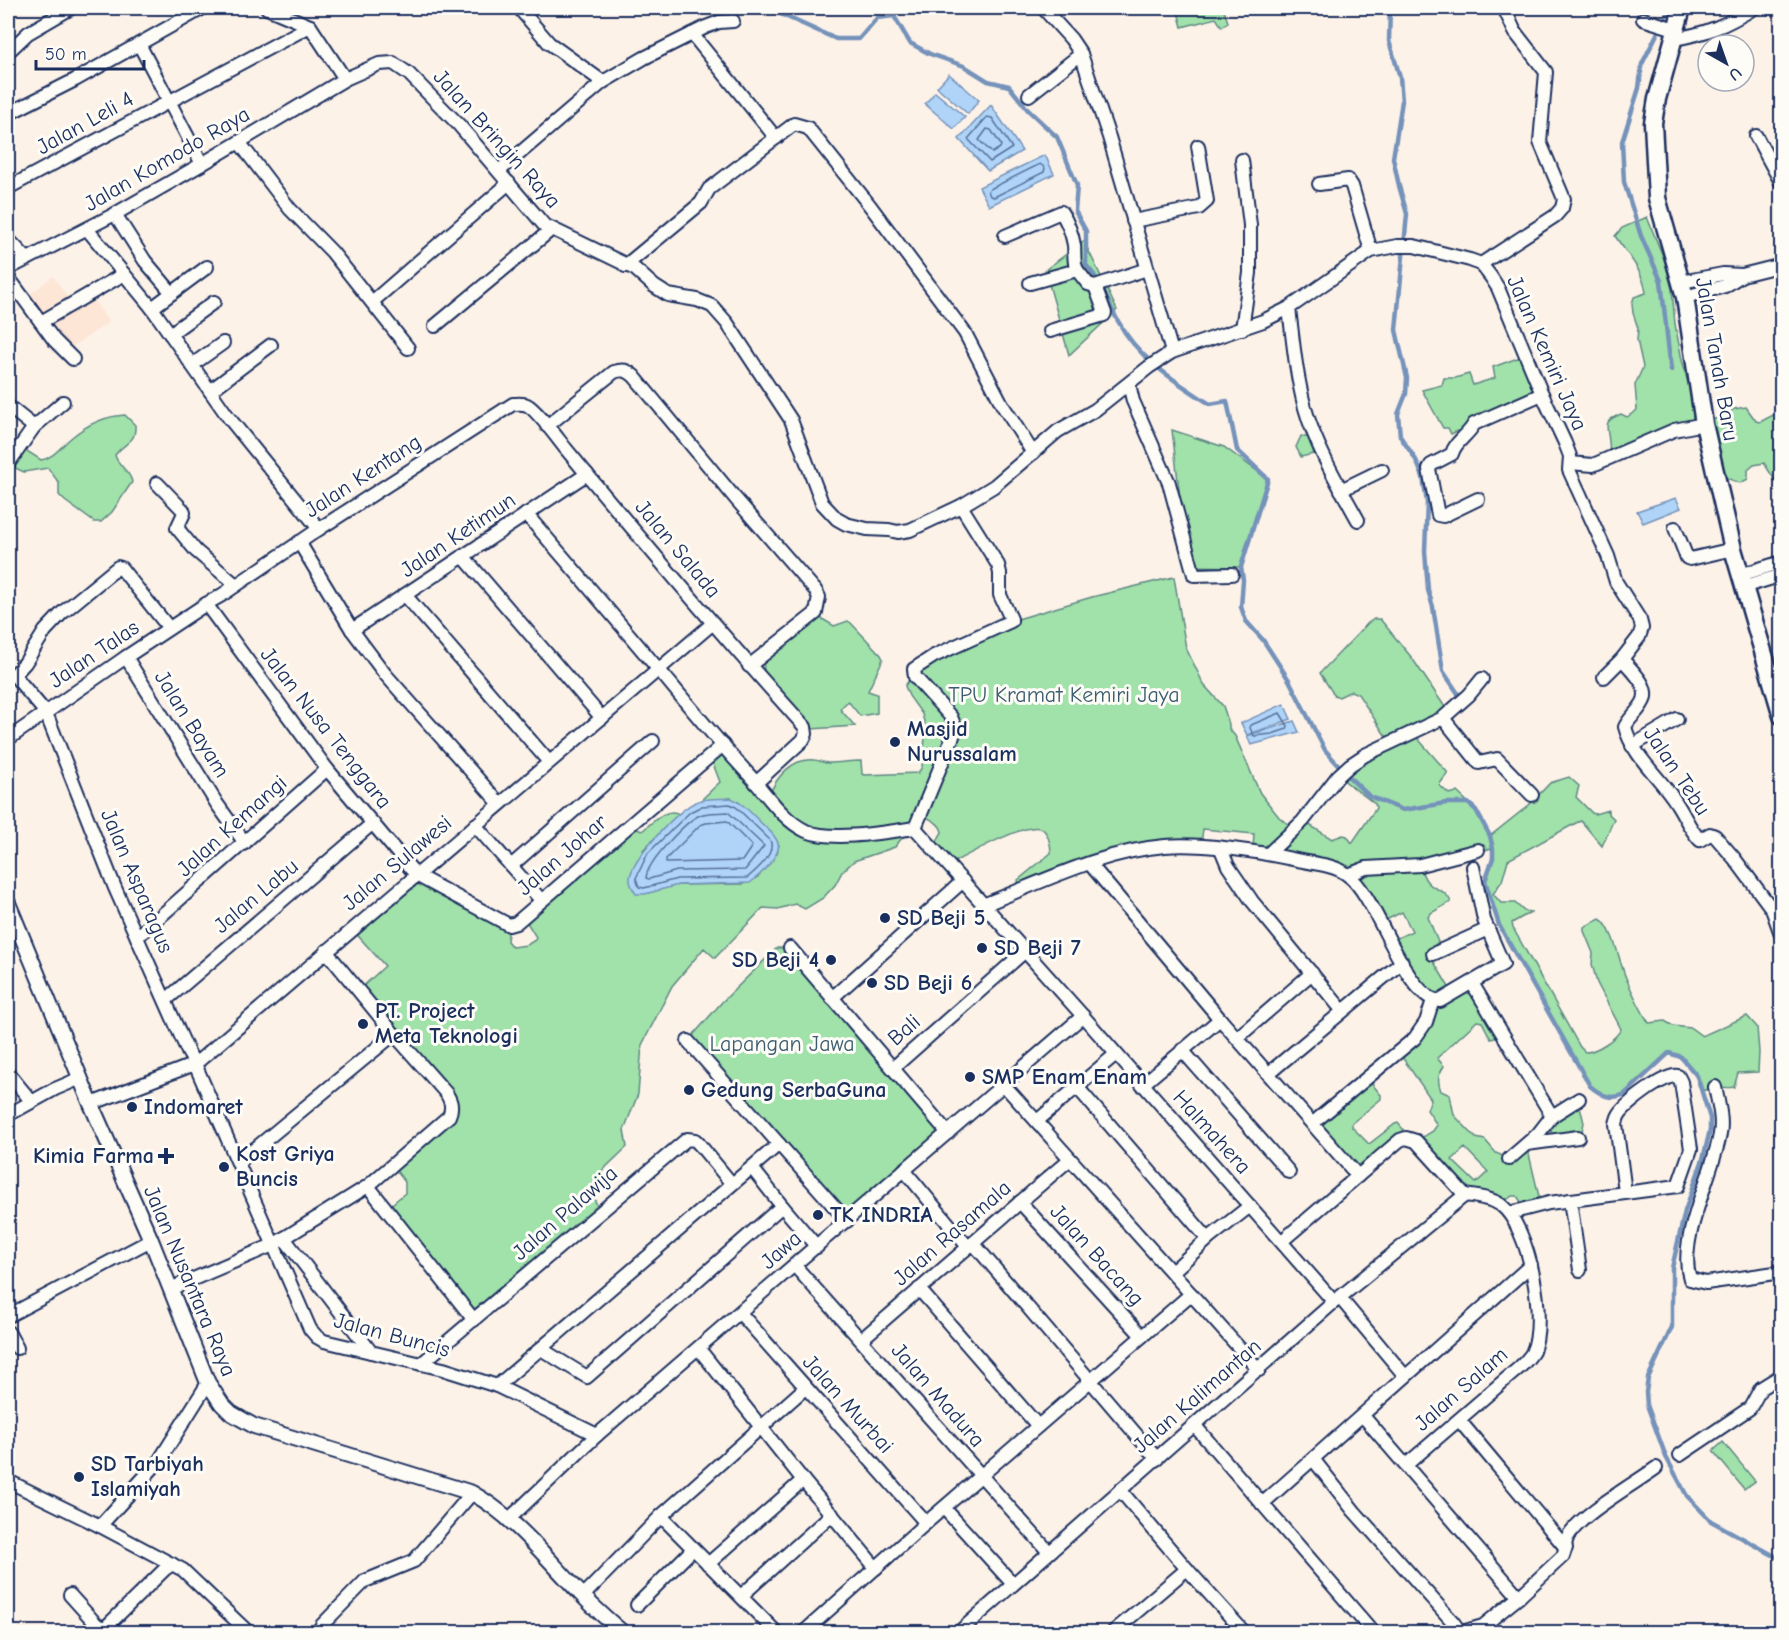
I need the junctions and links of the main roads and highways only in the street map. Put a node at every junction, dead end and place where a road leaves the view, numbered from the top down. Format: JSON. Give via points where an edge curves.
{"nodes":[{"id":1,"x":1682,"y":8,"type":"edge"},
{"id":2,"x":1775,"y":669,"type":"edge"},
{"id":3,"x":1782,"y":716,"type":"edge"}],
"edges":[{"from":1,"to":2,"type":"main road","name":"Jalan Tanah Baru","via":[[1672,32],[1653,123],[1657,198],[1683,289],[1701,425],[1729,550]]},
{"from":2,"to":3,"type":"main road","name":"Jalan Tanah Baru"}]}
